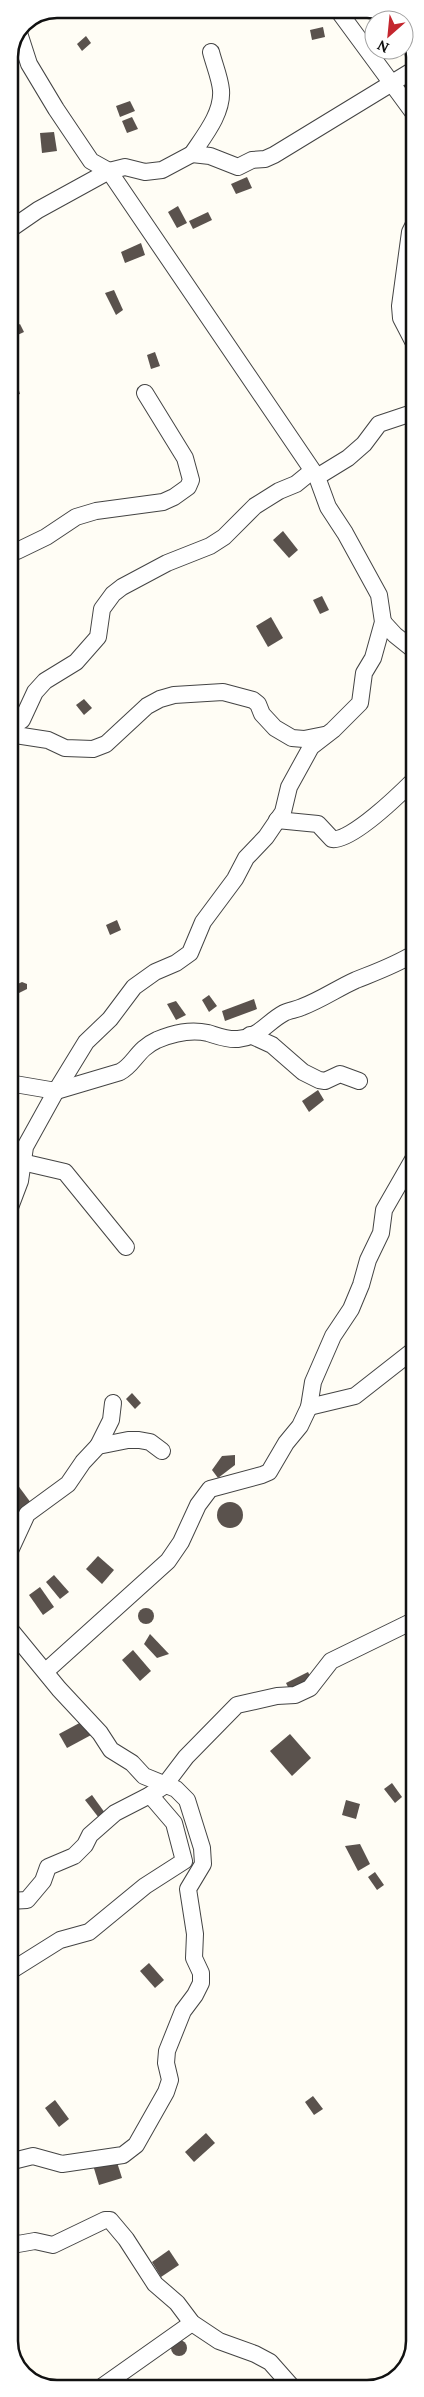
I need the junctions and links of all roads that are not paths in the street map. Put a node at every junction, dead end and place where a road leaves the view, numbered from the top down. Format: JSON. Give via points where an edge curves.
{"nodes":[{"id":1,"x":344,"y":18,"type":"edge"},
{"id":2,"x":21,"y":41,"type":"edge"},
{"id":3,"x":211,"y":52,"type":"dead end"},
{"id":4,"x":406,"y":75,"type":"edge"},
{"id":5,"x":392,"y":84,"type":"junction"},
{"id":6,"x":406,"y":103,"type":"edge"},
{"id":7,"x":192,"y":154,"type":"junction"},
{"id":8,"x":109,"y":171,"type":"junction"},
{"id":9,"x":18,"y":224,"type":"edge"},
{"id":10,"x":406,"y":262,"type":"edge"},
{"id":11,"x":406,"y":328,"type":"edge"},
{"id":12,"x":145,"y":393,"type":"dead end"},
{"id":13,"x":406,"y":415,"type":"edge"},
{"id":14,"x":314,"y":474,"type":"junction"},
{"id":15,"x":18,"y":551,"type":"edge"},
{"id":16,"x":383,"y":622,"type":"junction"},
{"id":17,"x":406,"y":644,"type":"edge"},
{"id":18,"x":18,"y":722,"type":"edge"},
{"id":19,"x":328,"y":734,"type":"junction"},
{"id":20,"x":18,"y":735,"type":"edge"},
{"id":21,"x":406,"y":787,"type":"edge"},
{"id":22,"x":277,"y":820,"type":"junction"},
{"id":23,"x":406,"y":959,"type":"edge"},
{"id":24,"x":250,"y":1035,"type":"junction"},
{"id":25,"x":359,"y":1081,"type":"dead end"},
{"id":26,"x":18,"y":1085,"type":"edge"},
{"id":27,"x":56,"y":1091,"type":"junction"},
{"id":28,"x":22,"y":1162,"type":"junction"},
{"id":29,"x":406,"y":1172,"type":"edge"},
{"id":30,"x":18,"y":1186,"type":"edge"},
{"id":31,"x":126,"y":1247,"type":"dead end"},
{"id":32,"x":406,"y":1356,"type":"edge"},
{"id":33,"x":112,"y":1403,"type":"dead end"},
{"id":34,"x":309,"y":1407,"type":"junction"},
{"id":35,"x":98,"y":1446,"type":"junction"},
{"id":36,"x":162,"y":1451,"type":"dead end"},
{"id":37,"x":18,"y":1534,"type":"edge"},
{"id":38,"x":406,"y":1624,"type":"edge"},
{"id":39,"x":18,"y":1638,"type":"edge"},
{"id":40,"x":46,"y":1671,"type":"junction"},
{"id":41,"x":157,"y":1790,"type":"junction"},
{"id":42,"x":18,"y":1900,"type":"edge"},
{"id":43,"x":18,"y":1966,"type":"edge"},
{"id":44,"x":18,"y":2160,"type":"edge"},
{"id":45,"x":18,"y":2244,"type":"edge"},
{"id":46,"x":192,"y":2323,"type":"junction"},
{"id":47,"x":113,"y":2379,"type":"edge"},
{"id":48,"x":285,"y":2379,"type":"edge"}],
"edges":[{"from":1,"to":5,"type":"street"},
{"from":2,"to":8,"type":"street","via":[[29,64],[56,109],[92,161]]},
{"from":3,"to":7,"type":"street","via":[[221,90],[220,98],[217,111]]},
{"from":4,"to":5,"type":"street"},
{"from":5,"to":6,"type":"street"},
{"from":5,"to":7,"type":"street","via":[[265,159],[252,160],[238,167],[210,156]]},
{"from":7,"to":8,"type":"street","via":[[162,170],[145,172],[125,167]]},
{"from":8,"to":9,"type":"street"},
{"from":8,"to":14,"type":"street"},
{"from":10,"to":11,"type":"street","via":[[400,306]]},
{"from":12,"to":15,"type":"street","via":[[185,458],[191,480],[188,486],[174,498],[163,502],[96,511],[76,517]]},
{"from":13,"to":14,"type":"street","via":[[379,424],[348,458]]},
{"from":14,"to":16,"type":"street","via":[[328,507],[378,596]]},
{"from":14,"to":18,"type":"street","via":[[255,506],[224,537],[210,546],[167,563],[113,594],[102,609],[98,637],[76,662],[45,681]]},
{"from":16,"to":17,"type":"street"},
{"from":16,"to":19,"type":"street","via":[[373,658],[364,673],[360,703]]},
{"from":19,"to":20,"type":"street","via":[[292,738],[275,728],[253,700],[223,692],[160,699],[147,706],[106,744],[93,749],[65,748],[48,740]]},
{"from":19,"to":22,"type":"street","via":[[303,758]]},
{"from":21,"to":22,"type":"street","via":[[361,827],[337,840],[318,824]]},
{"from":22,"to":27,"type":"street","via":[[246,858],[235,879],[203,922],[190,953],[134,987],[110,1019],[86,1042]]},
{"from":23,"to":24,"type":"street","via":[[284,1013],[266,1029]]},
{"from":24,"to":25,"type":"street","via":[[272,1046],[303,1072],[319,1080],[325,1081],[340,1074]]},
{"from":24,"to":27,"type":"street","via":[[238,1039],[193,1031],[180,1032],[143,1048],[127,1069]]},
{"from":26,"to":27,"type":"street"},
{"from":27,"to":28,"type":"street","via":[[25,1147]]},
{"from":28,"to":30,"type":"street"},
{"from":28,"to":31,"type":"street","via":[[65,1172]]},
{"from":29,"to":34,"type":"street","via":[[384,1210],[381,1233],[351,1309],[333,1336],[313,1382]]},
{"from":32,"to":34,"type":"street","via":[[355,1396]]},
{"from":33,"to":35,"type":"street","via":[[111,1420]]},
{"from":34,"to":40,"type":"street","via":[[269,1472],[210,1489],[168,1561]]},
{"from":35,"to":36,"type":"street","via":[[139,1440],[150,1442]]},
{"from":35,"to":37,"type":"street","via":[[82,1462],[68,1484],[27,1514]]},
{"from":38,"to":41,"type":"street","via":[[331,1661],[310,1688],[295,1695],[237,1705]]},
{"from":39,"to":40,"type":"street"},
{"from":40,"to":41,"type":"street","via":[[111,1750],[132,1763]]},
{"from":41,"to":42,"type":"street","via":[[115,1813],[74,1856],[48,1867],[43,1881],[27,1900]]},
{"from":41,"to":43,"type":"street","via":[[174,1823],[184,1860],[145,1886],[90,1932],[60,1940]]},
{"from":41,"to":44,"type":"street","via":[[176,1789],[187,1800],[202,1848],[203,1864],[188,1889],[195,1934],[194,1958],[201,1983],[183,2011],[167,2051],[170,2080],[166,2092],[136,2145],[123,2156],[70,2164],[33,2156]]},
{"from":45,"to":46,"type":"street","via":[[35,2241],[53,2245],[110,2220],[155,2284],[177,2302]]},
{"from":46,"to":47,"type":"street"},
{"from":46,"to":48,"type":"street","via":[[219,2341],[270,2362]]}]}
